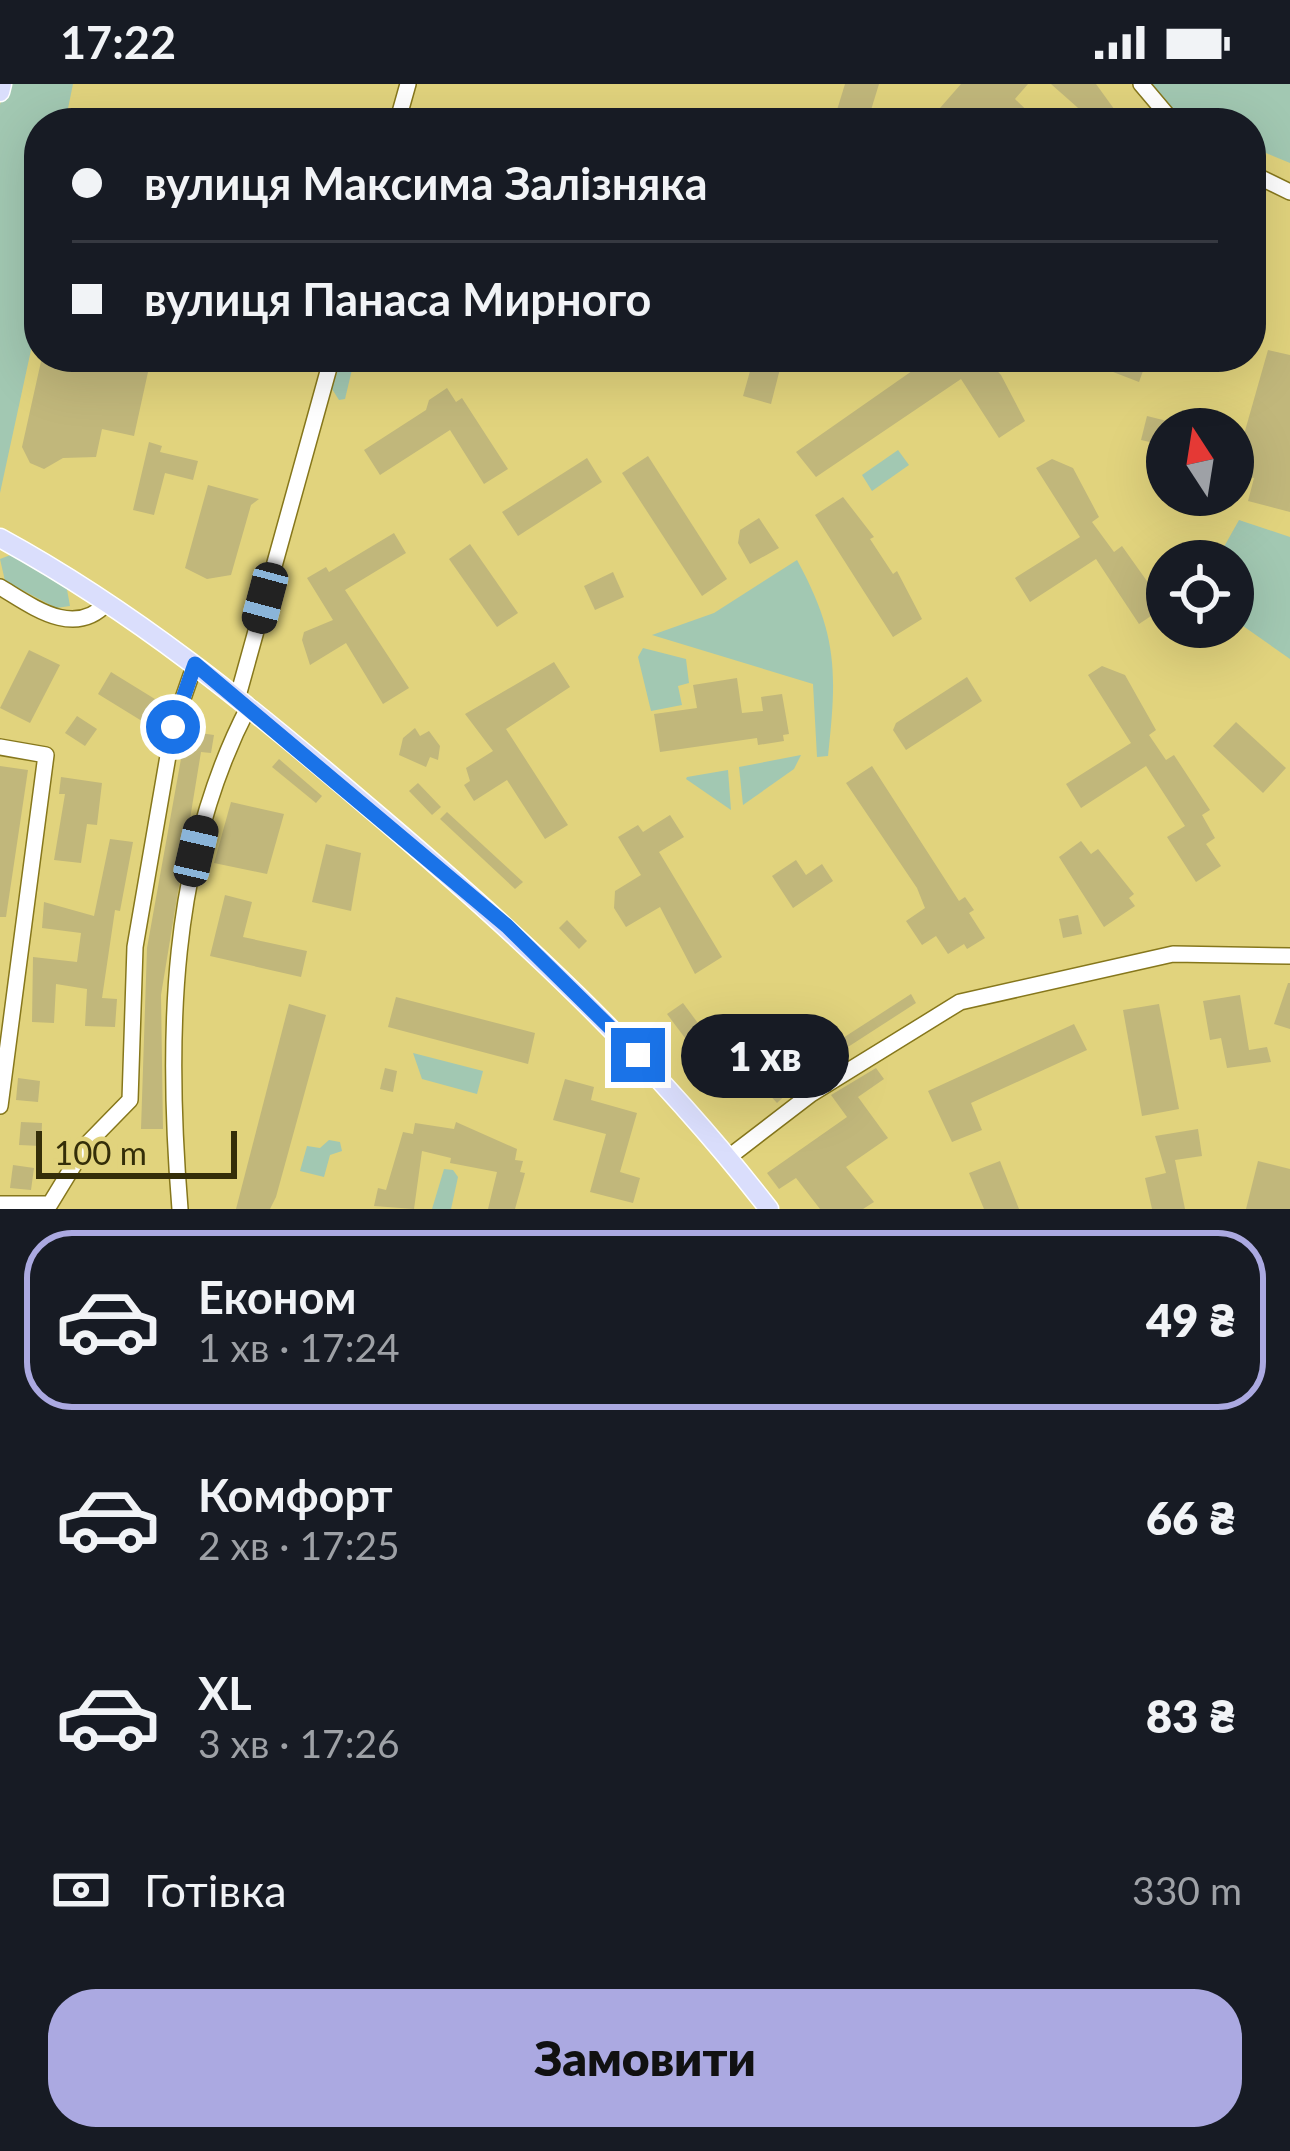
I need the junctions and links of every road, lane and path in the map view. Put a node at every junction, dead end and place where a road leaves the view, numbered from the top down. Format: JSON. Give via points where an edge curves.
{"nodes":[{"id":1,"x":1141,"y":84,"type":"edge"},
{"id":2,"x":1161,"y":108,"type":"edge"},
{"id":3,"x":328,"y":372,"type":"edge"},
{"id":4,"x":0,"y":538,"type":"edge"},
{"id":5,"x":0,"y":587,"type":"edge"},
{"id":6,"x":107,"y":603,"type":"junction"},
{"id":7,"x":195,"y":664,"type":"junction"},
{"id":8,"x":244,"y":701,"type":"junction"},
{"id":9,"x":0,"y":747,"type":"edge"},
{"id":10,"x":1290,"y":956,"type":"edge"},
{"id":11,"x":0,"y":1106,"type":"edge"},
{"id":12,"x":729,"y":1157,"type":"junction"},
{"id":13,"x":0,"y":1204,"type":"edge"},
{"id":14,"x":181,"y":1209,"type":"edge"},
{"id":15,"x":769,"y":1209,"type":"edge"}],
"edges":[{"from":1,"to":2,"type":"street"},
{"from":3,"to":8,"type":"street"},
{"from":4,"to":6,"type":"main road"},
{"from":5,"to":6,"type":"street","via":[[53,618],[94,614]]},
{"from":6,"to":7,"type":"main road"},
{"from":7,"to":8,"type":"main road"},
{"from":7,"to":13,"type":"street","via":[[173,727],[134,947],[130,1100],[86,1144],[50,1204]]},
{"from":8,"to":12,"type":"main road","via":[[507,926]]},
{"from":8,"to":14,"type":"street","via":[[216,773],[181,925]]},
{"from":9,"to":11,"type":"street","via":[[46,755]]},
{"from":10,"to":12,"type":"street","via":[[1172,954],[960,1002],[811,1094]]},
{"from":12,"to":15,"type":"main road"}]}
